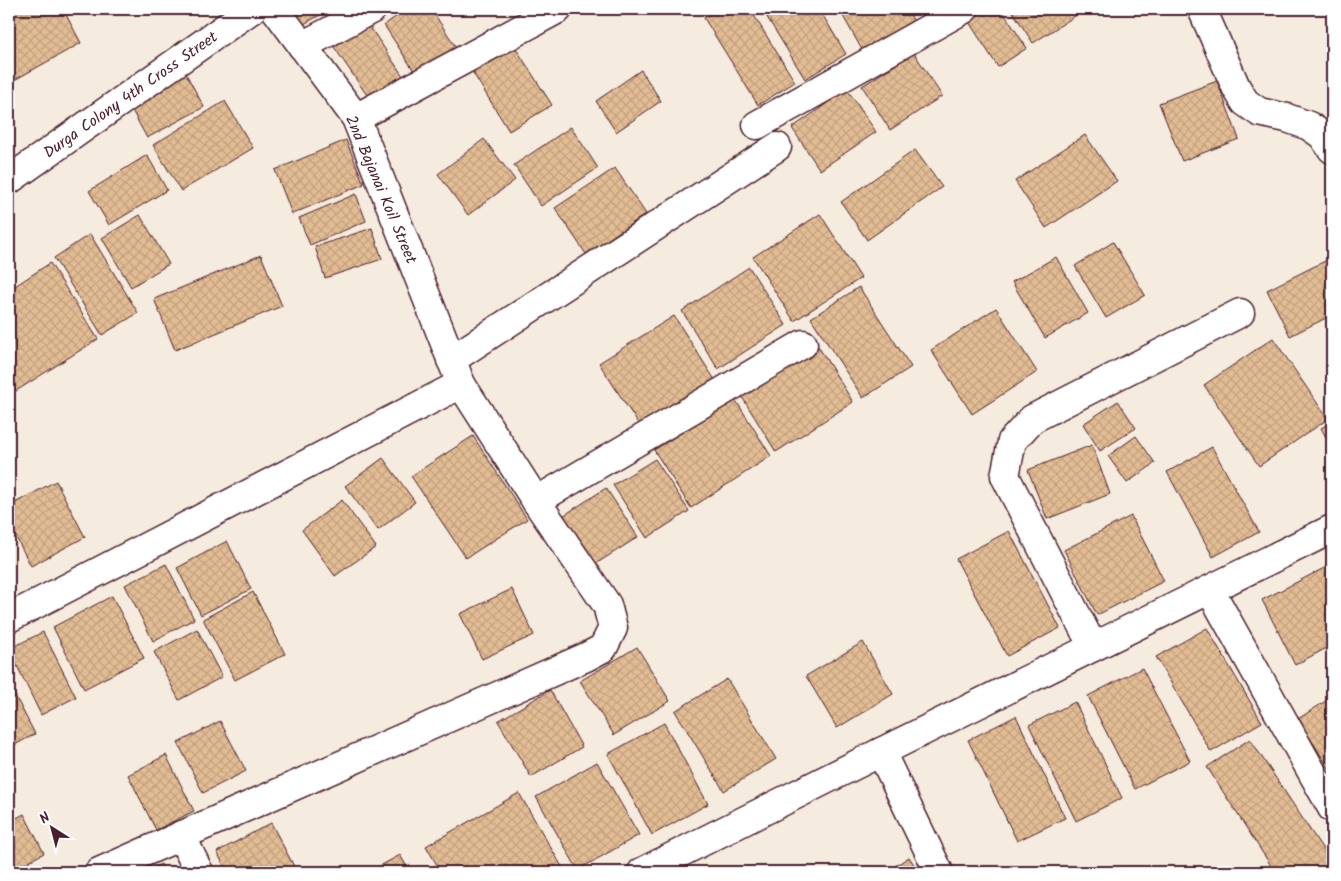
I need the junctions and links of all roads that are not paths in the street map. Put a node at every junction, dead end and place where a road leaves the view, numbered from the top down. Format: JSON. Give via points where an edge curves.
{"nodes":[{"id":1,"x":252,"y":9,"type":"edge"},
{"id":2,"x":275,"y":9,"type":"edge"},
{"id":3,"x":372,"y":9,"type":"edge"},
{"id":4,"x":558,"y":9,"type":"edge"},
{"id":5,"x":964,"y":9,"type":"edge"},
{"id":6,"x":1202,"y":9,"type":"edge"},
{"id":7,"x":302,"y":46,"type":"junction"},
{"id":8,"x":356,"y":118,"type":"junction"},
{"id":9,"x":758,"y":125,"type":"dead end"},
{"id":10,"x":777,"y":148,"type":"dead end"},
{"id":11,"x":1332,"y":149,"type":"edge"},
{"id":12,"x":9,"y":180,"type":"edge"},
{"id":13,"x":1240,"y":313,"type":"dead end"},
{"id":14,"x":803,"y":344,"type":"dead end"},
{"id":15,"x":456,"y":372,"type":"junction"},
{"id":16,"x":536,"y":501,"type":"junction"},
{"id":17,"x":1332,"y":529,"type":"edge"},
{"id":18,"x":1210,"y":590,"type":"junction"},
{"id":19,"x":9,"y":618,"type":"edge"},
{"id":20,"x":1093,"y":647,"type":"junction"},
{"id":21,"x":881,"y":752,"type":"junction"},
{"id":22,"x":1332,"y":808,"type":"edge"},
{"id":23,"x":181,"y":835,"type":"junction"},
{"id":24,"x":98,"y":872,"type":"edge"},
{"id":25,"x":199,"y":872,"type":"edge"},
{"id":26,"x":642,"y":872,"type":"edge"},
{"id":27,"x":939,"y":872,"type":"edge"}],
"edges":[{"from":1,"to":12,"type":"street","name":"Durga Colony 4th Cross Street"},
{"from":2,"to":7,"type":"street","name":"2nd Bajanai Koil Street"},
{"from":3,"to":7,"type":"street"},
{"from":4,"to":8,"type":"street"},
{"from":5,"to":9,"type":"street"},
{"from":6,"to":11,"type":"street","via":[[1244,102],[1258,112],[1309,126],[1322,135]]},
{"from":7,"to":8,"type":"street","name":"2nd Bajanai Koil Street"},
{"from":8,"to":15,"type":"street","name":"2nd Bajanai Koil Street"},
{"from":10,"to":15,"type":"street"},
{"from":13,"to":20,"type":"street","via":[[1032,419],[1012,441],[1005,476]]},
{"from":14,"to":16,"type":"street"},
{"from":15,"to":16,"type":"street","name":"2nd Bajanai Koil Street"},
{"from":15,"to":19,"type":"street"},
{"from":16,"to":23,"type":"street","name":"2nd Bajanai Koil Street","via":[[607,605],[613,628],[603,648]]},
{"from":17,"to":18,"type":"street"},
{"from":18,"to":20,"type":"street"},
{"from":18,"to":22,"type":"street"},
{"from":20,"to":21,"type":"street"},
{"from":21,"to":26,"type":"street"},
{"from":21,"to":27,"type":"street"},
{"from":23,"to":24,"type":"street","name":"2nd Bajanai Koil Street"},
{"from":23,"to":25,"type":"street"}]}
